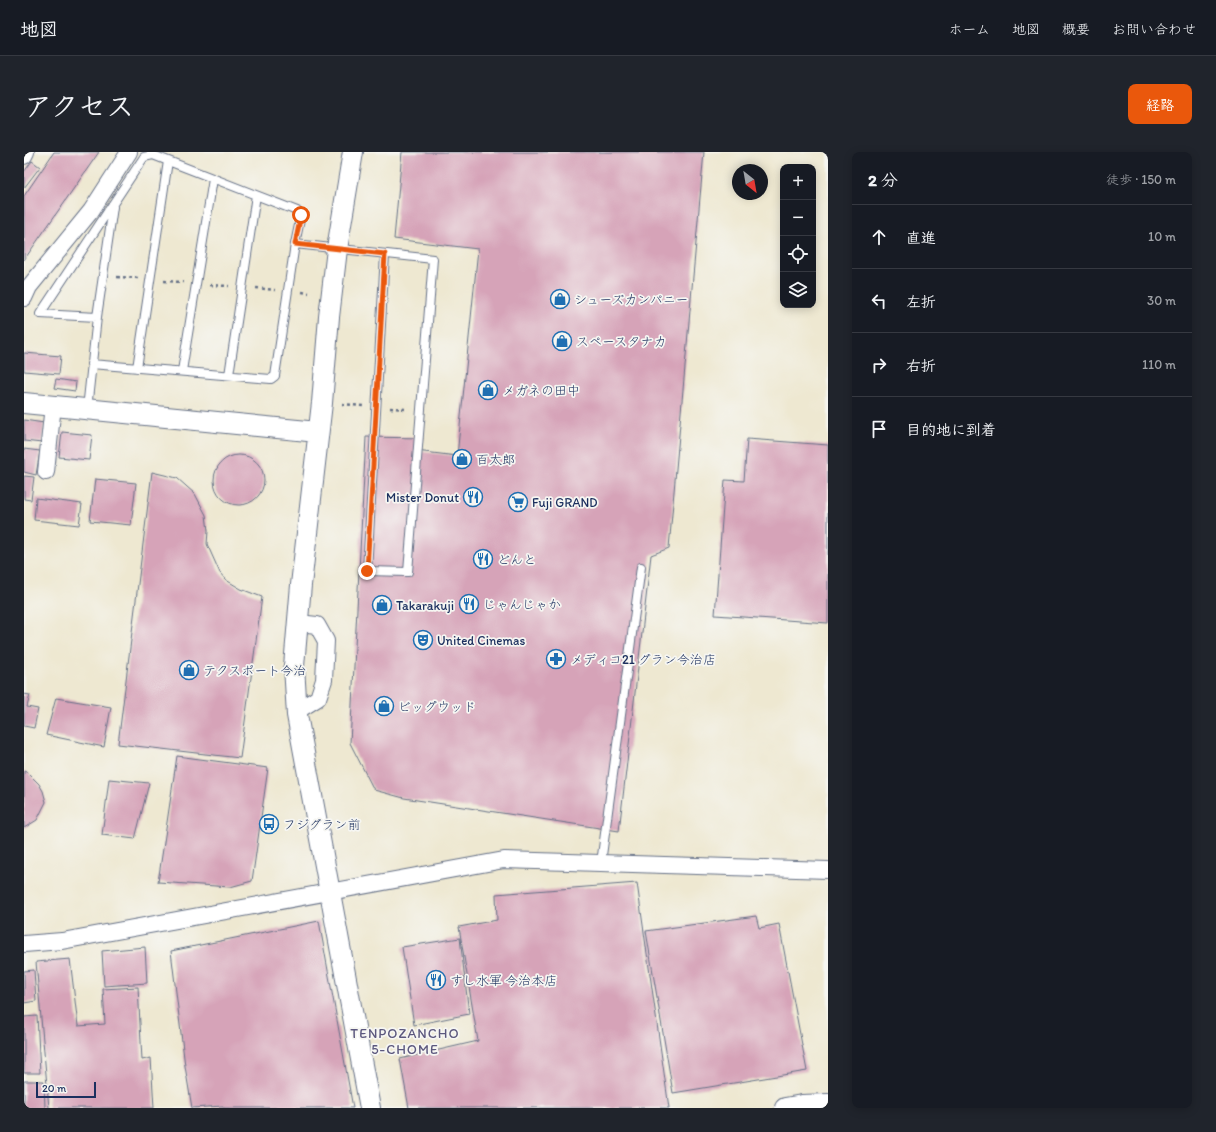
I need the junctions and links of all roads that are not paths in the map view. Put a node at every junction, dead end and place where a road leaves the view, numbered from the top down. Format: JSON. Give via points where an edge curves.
{"nodes":[{"id":1,"x":26,"y":152,"type":"edge"},
{"id":2,"x":129,"y":152,"type":"edge"},
{"id":3,"x":353,"y":152,"type":"edge"},
{"id":4,"x":24,"y":156,"type":"edge"},
{"id":5,"x":168,"y":161,"type":"junction"},
{"id":6,"x":213,"y":179,"type":"junction"},
{"id":7,"x":256,"y":195,"type":"junction"},
{"id":8,"x":114,"y":204,"type":"junction"},
{"id":9,"x":295,"y":244,"type":"junction"},
{"id":10,"x":337,"y":249,"type":"junction"},
{"id":11,"x":385,"y":254,"type":"junction"},
{"id":12,"x":24,"y":298,"type":"edge"},
{"id":13,"x":97,"y":317,"type":"junction"},
{"id":14,"x":92,"y":364,"type":"junction"},
{"id":15,"x":137,"y":368,"type":"junction"},
{"id":16,"x":182,"y":371,"type":"junction"},
{"id":17,"x":229,"y":375,"type":"junction"},
{"id":18,"x":24,"y":403,"type":"edge"},
{"id":19,"x":53,"y":406,"type":"junction"},
{"id":20,"x":87,"y":409,"type":"junction"},
{"id":21,"x":318,"y":432,"type":"junction"},
{"id":22,"x":46,"y":472,"type":"dead end"},
{"id":23,"x":641,"y":567,"type":"dead end"},
{"id":24,"x":298,"y":623,"type":"junction"},
{"id":25,"x":297,"y":711,"type":"junction"},
{"id":26,"x":601,"y":863,"type":"junction"},
{"id":27,"x":828,"y":870,"type":"edge"},
{"id":28,"x":330,"y":893,"type":"junction"},
{"id":29,"x":24,"y":944,"type":"edge"},
{"id":30,"x":828,"y":1104,"type":"edge"},
{"id":31,"x":370,"y":1108,"type":"edge"},
{"id":32,"x":785,"y":1108,"type":"edge"}],
"edges":[{"from":1,"to":4,"type":"street"},
{"from":2,"to":12,"type":"street","via":[[91,211],[29,287]]},
{"from":3,"to":10,"type":"street"},
{"from":5,"to":6,"type":"lane"},
{"from":5,"to":8,"type":"lane","via":[[153,155],[144,158]]},
{"from":5,"to":15,"type":"lane"},
{"from":6,"to":7,"type":"lane"},
{"from":6,"to":16,"type":"lane"},
{"from":7,"to":9,"type":"lane","via":[[297,211],[301,215]]},
{"from":7,"to":17,"type":"lane"},
{"from":8,"to":13,"type":"lane"},
{"from":8,"to":13,"type":"lane","via":[[40,314]]},
{"from":9,"to":10,"type":"lane"},
{"from":9,"to":17,"type":"lane","via":[[276,376],[271,379]]},
{"from":10,"to":11,"type":"lane"},
{"from":10,"to":21,"type":"street"},
{"from":11,"to":11,"type":"lane","via":[[433,259],[408,572],[367,571]]},
{"from":13,"to":14,"type":"lane"},
{"from":14,"to":15,"type":"lane"},
{"from":14,"to":20,"type":"lane"},
{"from":15,"to":16,"type":"lane"},
{"from":16,"to":17,"type":"lane"},
{"from":18,"to":19,"type":"street"},
{"from":19,"to":20,"type":"street"},
{"from":19,"to":22,"type":"street"},
{"from":20,"to":21,"type":"street"},
{"from":21,"to":24,"type":"street"},
{"from":23,"to":26,"type":"lane"},
{"from":24,"to":25,"type":"street","via":[[294,666]]},
{"from":24,"to":25,"type":"street","via":[[317,625],[326,641],[324,680],[318,698]]},
{"from":25,"to":28,"type":"street"},
{"from":26,"to":27,"type":"street"},
{"from":26,"to":28,"type":"street","via":[[504,860]]},
{"from":28,"to":29,"type":"street","via":[[62,941]]},
{"from":28,"to":31,"type":"street"},
{"from":30,"to":32,"type":"street"}]}
